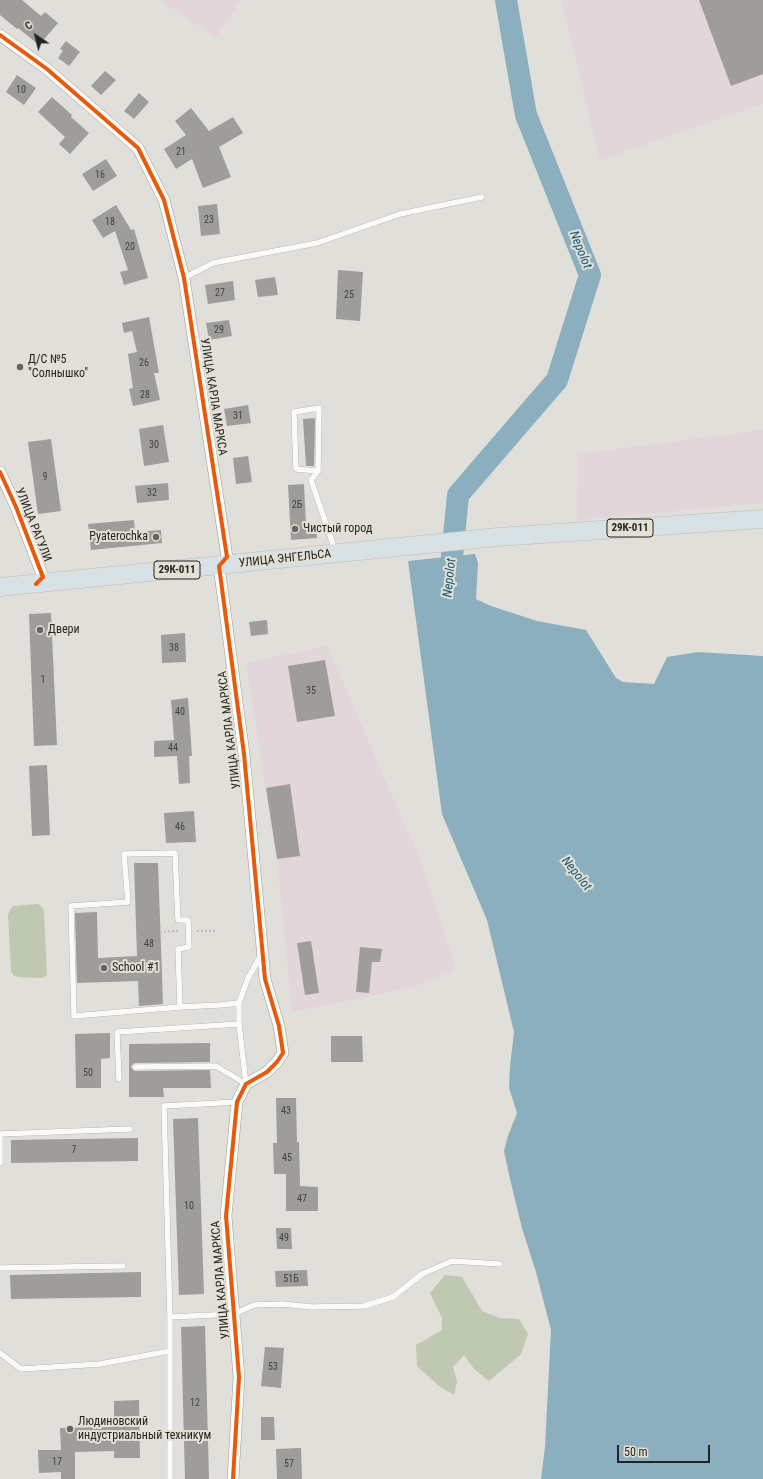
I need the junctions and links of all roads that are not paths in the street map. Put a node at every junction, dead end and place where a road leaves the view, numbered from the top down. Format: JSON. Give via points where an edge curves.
{"nodes":[{"id":1,"x":0,"y":35,"type":"edge"},
{"id":2,"x":482,"y":197,"type":"dead end"},
{"id":3,"x":184,"y":278,"type":"junction"},
{"id":4,"x":318,"y":471,"type":"junction"},
{"id":5,"x":0,"y":472,"type":"edge"},
{"id":6,"x":763,"y":519,"type":"edge"},
{"id":7,"x":324,"y":554,"type":"junction"},
{"id":8,"x":219,"y":566,"type":"junction"},
{"id":9,"x":36,"y":584,"type":"junction"},
{"id":10,"x":0,"y":587,"type":"edge"},
{"id":11,"x":262,"y":954,"type":"junction"},
{"id":12,"x":239,"y":1003,"type":"junction"},
{"id":13,"x":180,"y":1007,"type":"junction"},
{"id":14,"x":239,"y":1024,"type":"junction"},
{"id":15,"x":135,"y":1067,"type":"dead end"},
{"id":16,"x":119,"y":1079,"type":"dead end"},
{"id":17,"x":246,"y":1084,"type":"junction"},
{"id":18,"x":237,"y":1102,"type":"junction"},
{"id":19,"x":130,"y":1129,"type":"dead end"},
{"id":20,"x":0,"y":1163,"type":"edge"},
{"id":21,"x":500,"y":1264,"type":"dead end"},
{"id":22,"x":124,"y":1266,"type":"dead end"},
{"id":23,"x":0,"y":1268,"type":"edge"},
{"id":24,"x":234,"y":1314,"type":"junction"},
{"id":25,"x":170,"y":1317,"type":"junction"},
{"id":26,"x":170,"y":1351,"type":"junction"},
{"id":27,"x":0,"y":1353,"type":"edge"},
{"id":28,"x":170,"y":1479,"type":"edge"},
{"id":29,"x":233,"y":1479,"type":"edge"}],
"edges":[{"from":1,"to":3,"type":"street","name":"УЛИЦА КАРЛА МАРКСА","via":[[47,69],[138,148],[164,200]]},
{"from":2,"to":3,"type":"lane","via":[[400,214],[318,243],[213,264]]},
{"from":3,"to":8,"type":"street","name":"УЛИЦА КАРЛА МАРКСА","via":[[227,557]]},
{"from":4,"to":4,"type":"lane","via":[[319,408],[294,412],[296,469]]},
{"from":4,"to":7,"type":"lane","via":[[311,480],[334,547]]},
{"from":5,"to":9,"type":"street","name":"УЛИЦА РАГУЛИ","via":[[43,577]]},
{"from":6,"to":7,"type":"main road","name":"УЛИЦА ЭНГЕЛЬСА","number":"29К-011","via":[[498,537]]},
{"from":7,"to":8,"type":"main road","name":"УЛИЦА ЭНГЕЛЬСА","number":"29К-011"},
{"from":8,"to":9,"type":"main road","name":"УЛИЦА ЭНГЕЛЬСА","number":"29К-011"},
{"from":8,"to":11,"type":"street","name":"УЛИЦА КАРЛА МАРКСА","via":[[244,754]]},
{"from":9,"to":10,"type":"main road","name":"УЛИЦА ЭНГЕЛЬСА","number":"29К-011"},
{"from":11,"to":12,"type":"lane","via":[[248,978]]},
{"from":11,"to":17,"type":"street","name":"УЛИЦА КАРЛА МАРКСА","via":[[265,979],[280,1026],[283,1053],[266,1072]]},
{"from":12,"to":13,"type":"lane"},
{"from":12,"to":14,"type":"lane"},
{"from":13,"to":13,"type":"lane","via":[[74,1016],[71,906],[128,902],[124,854],[174,853],[178,920],[188,920],[189,947],[178,949]]},
{"from":14,"to":16,"type":"lane","via":[[117,1032]]},
{"from":14,"to":17,"type":"lane"},
{"from":15,"to":17,"type":"lane","via":[[216,1066]]},
{"from":17,"to":18,"type":"street","name":"УЛИЦА КАРЛА МАРКСА"},
{"from":18,"to":24,"type":"street","name":"УЛИЦА КАРЛА МАРКСА","via":[[226,1216]]},
{"from":18,"to":25,"type":"lane","via":[[164,1106]]},
{"from":19,"to":20,"type":"lane","via":[[0,1134]]},
{"from":21,"to":24,"type":"lane","via":[[452,1261],[422,1274],[393,1297],[364,1306],[254,1305]]},
{"from":22,"to":23,"type":"lane"},
{"from":24,"to":25,"type":"lane"},
{"from":24,"to":29,"type":"street","name":"УЛИЦА КАРЛА МАРКСА","via":[[239,1377]]},
{"from":25,"to":26,"type":"lane"},
{"from":26,"to":27,"type":"lane","via":[[100,1364],[21,1369]]},
{"from":26,"to":28,"type":"lane"}]}
